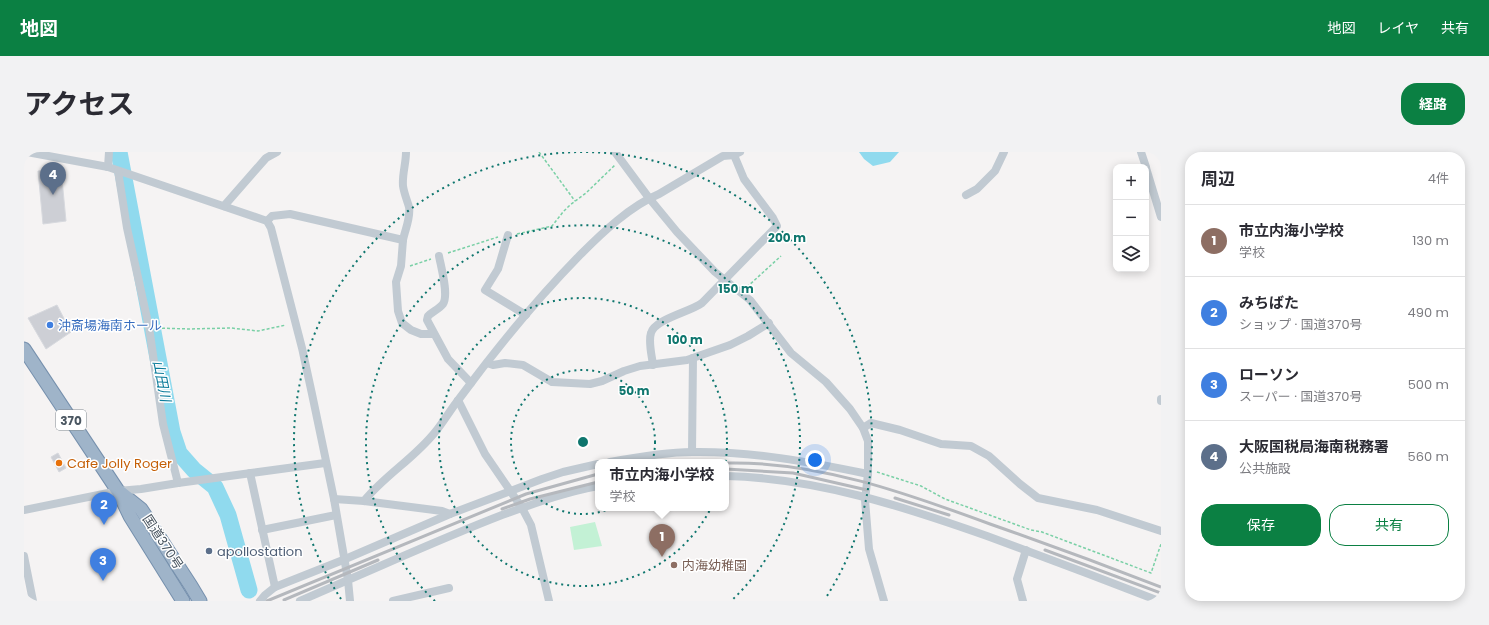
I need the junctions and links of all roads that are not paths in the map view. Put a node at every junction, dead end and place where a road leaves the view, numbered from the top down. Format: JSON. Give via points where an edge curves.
{"nodes":[{"id":1,"x":27,"y":152,"type":"edge"},
{"id":2,"x":109,"y":152,"type":"edge"},
{"id":3,"x":277,"y":152,"type":"edge"},
{"id":4,"x":406,"y":152,"type":"edge"},
{"id":5,"x":615,"y":152,"type":"edge"},
{"id":6,"x":1004,"y":152,"type":"edge"},
{"id":7,"x":1141,"y":152,"type":"edge"},
{"id":8,"x":737,"y":153,"type":"edge"},
{"id":9,"x":1145,"y":164,"type":"edge"},
{"id":10,"x":108,"y":167,"type":"junction"},
{"id":11,"x":119,"y":172,"type":"junction"},
{"id":12,"x":1149,"y":178,"type":"edge"},
{"id":13,"x":966,"y":195,"type":"dead end"},
{"id":14,"x":649,"y":198,"type":"junction"},
{"id":15,"x":224,"y":206,"type":"junction"},
{"id":16,"x":1161,"y":217,"type":"edge"},
{"id":17,"x":267,"y":222,"type":"junction"},
{"id":18,"x":508,"y":236,"type":"road end"},
{"id":19,"x":403,"y":240,"type":"junction"},
{"id":20,"x":439,"y":256,"type":"road end"},
{"id":21,"x":724,"y":279,"type":"junction"},
{"id":22,"x":526,"y":315,"type":"junction"},
{"id":23,"x":769,"y":323,"type":"junction"},
{"id":24,"x":433,"y":334,"type":"junction"},
{"id":25,"x":24,"y":349,"type":"edge"},
{"id":26,"x":693,"y":358,"type":"junction"},
{"id":27,"x":487,"y":362,"type":"junction"},
{"id":28,"x":653,"y":365,"type":"junction"},
{"id":29,"x":471,"y":383,"type":"junction"},
{"id":30,"x":458,"y":400,"type":"junction"},
{"id":31,"x":863,"y":428,"type":"junction"},
{"id":32,"x":692,"y":452,"type":"junction"},
{"id":33,"x":630,"y":459,"type":"edge"},
{"id":34,"x":325,"y":463,"type":"junction"},
{"id":35,"x":595,"y":465,"type":"edge"},
{"id":36,"x":868,"y":471,"type":"junction"},
{"id":37,"x":250,"y":473,"type":"junction"},
{"id":38,"x":729,"y":476,"type":"edge"},
{"id":39,"x":178,"y":483,"type":"junction"},
{"id":40,"x":595,"y":487,"type":"edge"},
{"id":41,"x":118,"y":491,"type":"junction"},
{"id":42,"x":510,"y":491,"type":"junction"},
{"id":43,"x":865,"y":496,"type":"junction"},
{"id":44,"x":334,"y":499,"type":"junction"},
{"id":45,"x":364,"y":501,"type":"junction"},
{"id":46,"x":522,"y":508,"type":"junction"},
{"id":47,"x":24,"y":510,"type":"edge"},
{"id":48,"x":450,"y":514,"type":"junction"},
{"id":49,"x":336,"y":515,"type":"junction"},
{"id":50,"x":262,"y":530,"type":"junction"},
{"id":51,"x":1161,"y":530,"type":"edge"},
{"id":52,"x":1026,"y":550,"type":"junction"},
{"id":53,"x":24,"y":556,"type":"edge"},
{"id":54,"x":343,"y":560,"type":"junction"},
{"id":55,"x":26,"y":575,"type":"edge"},
{"id":56,"x":348,"y":580,"type":"junction"},
{"id":57,"x":275,"y":587,"type":"junction"},
{"id":58,"x":449,"y":588,"type":"dead end"},
{"id":59,"x":422,"y":598,"type":"edge"},
{"id":60,"x":33,"y":601,"type":"edge"},
{"id":61,"x":183,"y":601,"type":"edge"},
{"id":62,"x":200,"y":601,"type":"edge"},
{"id":63,"x":260,"y":601,"type":"edge"},
{"id":64,"x":300,"y":601,"type":"edge"},
{"id":65,"x":350,"y":601,"type":"edge"},
{"id":66,"x":393,"y":601,"type":"edge"},
{"id":67,"x":549,"y":601,"type":"edge"},
{"id":68,"x":884,"y":601,"type":"edge"},
{"id":69,"x":1023,"y":601,"type":"edge"},
{"id":70,"x":1159,"y":601,"type":"edge"}],
"edges":[{"from":1,"to":10,"type":"street"},
{"from":2,"to":10,"type":"street"},
{"from":3,"to":15,"type":"street","via":[[266,158]]},
{"from":4,"to":19,"type":"street","via":[[403,187],[409,207]]},
{"from":5,"to":14,"type":"street"},
{"from":6,"to":13,"type":"street","via":[[995,171],[977,189]]},
{"from":7,"to":9,"type":"street"},
{"from":8,"to":14,"type":"street","via":[[723,156]]},
{"from":8,"to":21,"type":"street","via":[[744,179],[777,226]]},
{"from":10,"to":11,"type":"street"},
{"from":11,"to":15,"type":"street"},
{"from":11,"to":39,"type":"street","via":[[127,228],[149,327],[163,424]]},
{"from":12,"to":16,"type":"street"},
{"from":14,"to":21,"type":"street","via":[[677,232]]},
{"from":14,"to":22,"type":"street","via":[[606,229],[562,273]]},
{"from":15,"to":17,"type":"street"},
{"from":17,"to":19,"type":"street","via":[[272,216],[290,214]]},
{"from":17,"to":34,"type":"street","via":[[271,228],[296,323]]},
{"from":18,"to":22,"type":"street","via":[[498,269],[485,290]]},
{"from":19,"to":24,"type":"street","via":[[396,282],[402,323],[421,334]]},
{"from":20,"to":24,"type":"street","via":[[445,298],[442,305],[427,318]]},
{"from":21,"to":23,"type":"street","via":[[750,300]]},
{"from":21,"to":28,"type":"street","via":[[697,306],[653,329],[650,334]]},
{"from":22,"to":27,"type":"street"},
{"from":23,"to":26,"type":"street","via":[[730,345]]},
{"from":23,"to":31,"type":"street","via":[[791,353],[826,382]]},
{"from":24,"to":29,"type":"street","via":[[448,359]]},
{"from":25,"to":41,"type":"highway","name":"国道370号","number":"370"},
{"from":26,"to":28,"type":"street"},
{"from":26,"to":32,"type":"street"},
{"from":27,"to":28,"type":"street","via":[[493,365],[523,365],[552,382],[590,384],[624,370]]},
{"from":27,"to":29,"type":"street"},
{"from":29,"to":30,"type":"street"},
{"from":30,"to":42,"type":"street","via":[[485,454]]},
{"from":30,"to":45,"type":"street","via":[[436,432],[416,454],[373,490]]},
{"from":31,"to":36,"type":"street","via":[[868,442]]},
{"from":31,"to":51,"type":"street","via":[[871,424],[900,430],[941,444],[971,446],[989,456],[1038,498],[1097,510]]},
{"from":32,"to":33,"type":"street"},
{"from":32,"to":36,"type":"street","via":[[763,456]]},
{"from":34,"to":37,"type":"street"},
{"from":34,"to":44,"type":"street"},
{"from":35,"to":42,"type":"street","via":[[563,472]]},
{"from":36,"to":43,"type":"street"},
{"from":37,"to":39,"type":"street"},
{"from":37,"to":50,"type":"street"},
{"from":38,"to":43,"type":"street","via":[[754,476]]},
{"from":39,"to":41,"type":"street"},
{"from":40,"to":46,"type":"street"},
{"from":41,"to":47,"type":"street"},
{"from":41,"to":61,"type":"highway","name":"国道370号","number":"370","via":[[130,516]]},
{"from":41,"to":62,"type":"highway","name":"国道370号","number":"370","via":[[141,509]]},
{"from":42,"to":46,"type":"street"},
{"from":42,"to":48,"type":"street"},
{"from":43,"to":52,"type":"street","via":[[933,516]]},
{"from":43,"to":68,"type":"street","via":[[869,548]]},
{"from":44,"to":45,"type":"street"},
{"from":44,"to":49,"type":"street"},
{"from":45,"to":48,"type":"street"},
{"from":46,"to":56,"type":"street","via":[[465,529]]},
{"from":46,"to":67,"type":"street","via":[[531,525]]},
{"from":48,"to":54,"type":"street"},
{"from":49,"to":50,"type":"street"},
{"from":49,"to":54,"type":"street"},
{"from":50,"to":57,"type":"street"},
{"from":52,"to":69,"type":"street","via":[[1017,579]]},
{"from":52,"to":70,"type":"street"},
{"from":53,"to":55,"type":"street"},
{"from":54,"to":56,"type":"street"},
{"from":54,"to":57,"type":"street"},
{"from":55,"to":60,"type":"street"},
{"from":56,"to":64,"type":"street"},
{"from":56,"to":65,"type":"street"},
{"from":57,"to":63,"type":"street"},
{"from":58,"to":59,"type":"street"},
{"from":59,"to":66,"type":"street"}]}
